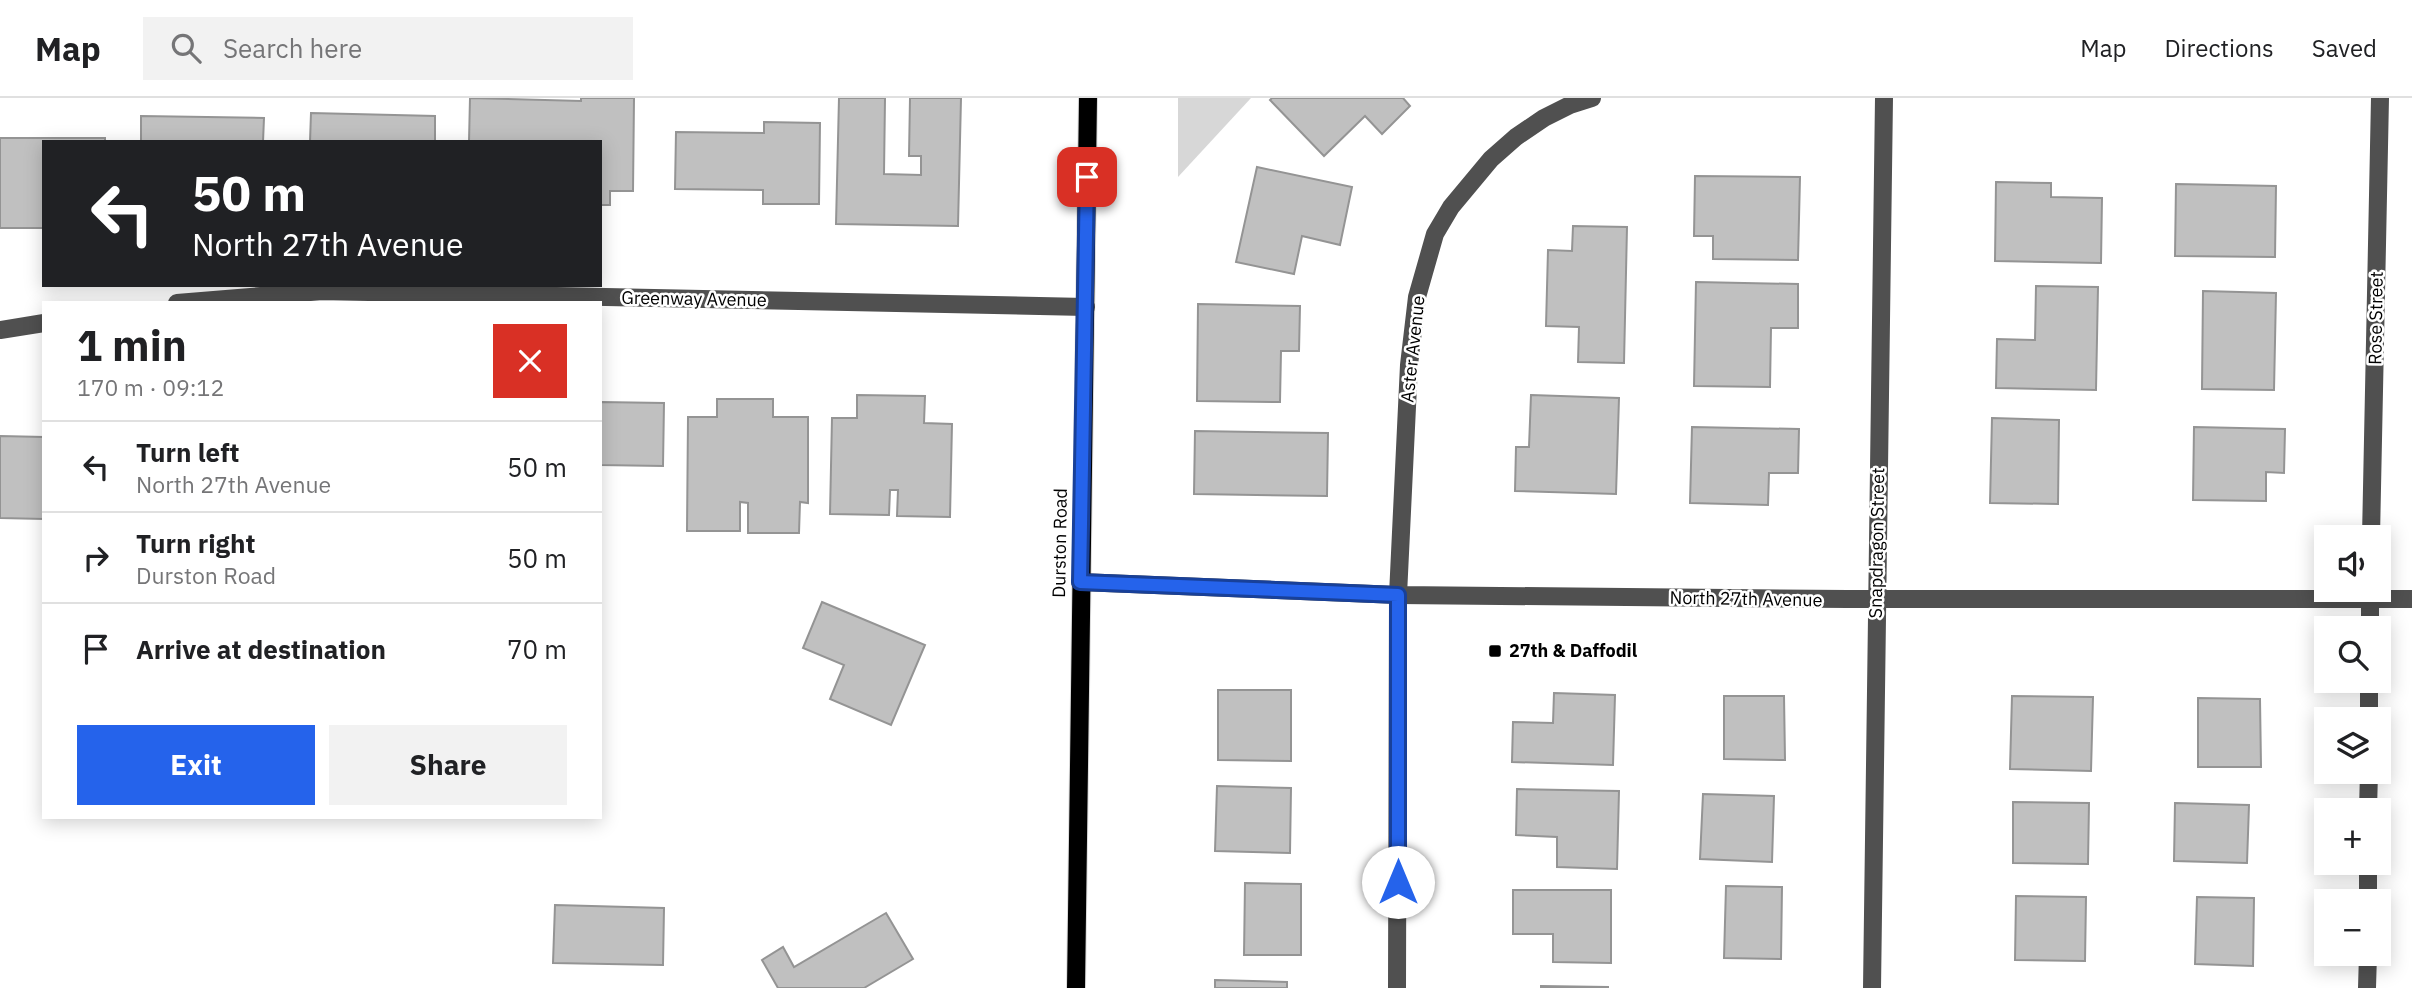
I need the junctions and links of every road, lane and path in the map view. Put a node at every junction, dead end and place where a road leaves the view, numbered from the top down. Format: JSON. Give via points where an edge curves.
{"nodes":[{"id":1,"x":1088,"y":98,"type":"edge"},
{"id":2,"x":1592,"y":98,"type":"edge"},
{"id":3,"x":1884,"y":98,"type":"edge"},
{"id":4,"x":2381,"y":98,"type":"edge"},
{"id":5,"x":201,"y":301,"type":"edge"},
{"id":6,"x":1086,"y":307,"type":"junction"},
{"id":7,"x":42,"y":323,"type":"edge"},
{"id":8,"x":0,"y":330,"type":"edge"},
{"id":9,"x":2371,"y":525,"type":"edge"},
{"id":10,"x":1080,"y":582,"type":"junction"},
{"id":11,"x":1398,"y":595,"type":"junction"},
{"id":12,"x":2314,"y":595,"type":"edge"},
{"id":13,"x":2391,"y":596,"type":"edge"},
{"id":14,"x":2412,"y":598,"type":"edge"},
{"id":15,"x":1876,"y":600,"type":"junction"},
{"id":16,"x":2368,"y":966,"type":"edge"},
{"id":17,"x":1076,"y":988,"type":"edge"},
{"id":18,"x":1397,"y":988,"type":"edge"},
{"id":19,"x":1872,"y":988,"type":"edge"},
{"id":20,"x":2367,"y":988,"type":"edge"}],
"edges":[{"from":1,"to":6,"type":"main road","name":"Durston Road"},
{"from":2,"to":11,"type":"street","name":"Aster Avenue","via":[[1570,104],[1516,137],[1451,207],[1436,234],[1417,297],[1409,365]]},
{"from":3,"to":15,"type":"street","name":"Snapdragon Street"},
{"from":4,"to":9,"type":"street","name":"Rose Street"},
{"from":5,"to":6,"type":"street","name":"Greenway Avenue","via":[[322,291]]},
{"from":6,"to":10,"type":"main road","name":"Durston Road"},
{"from":7,"to":8,"type":"street"},
{"from":10,"to":11,"type":"street","name":"North 27th Avenue"},
{"from":10,"to":17,"type":"main road","name":"Durston Road"},
{"from":11,"to":15,"type":"street","name":"North 27th Avenue"},
{"from":11,"to":18,"type":"street","name":"Aster Avenue"},
{"from":12,"to":15,"type":"street","name":"North 27th Avenue"},
{"from":13,"to":14,"type":"street","name":"North 27th Avenue"},
{"from":15,"to":19,"type":"street","name":"Snapdragon Street"},
{"from":16,"to":20,"type":"street"}]}
